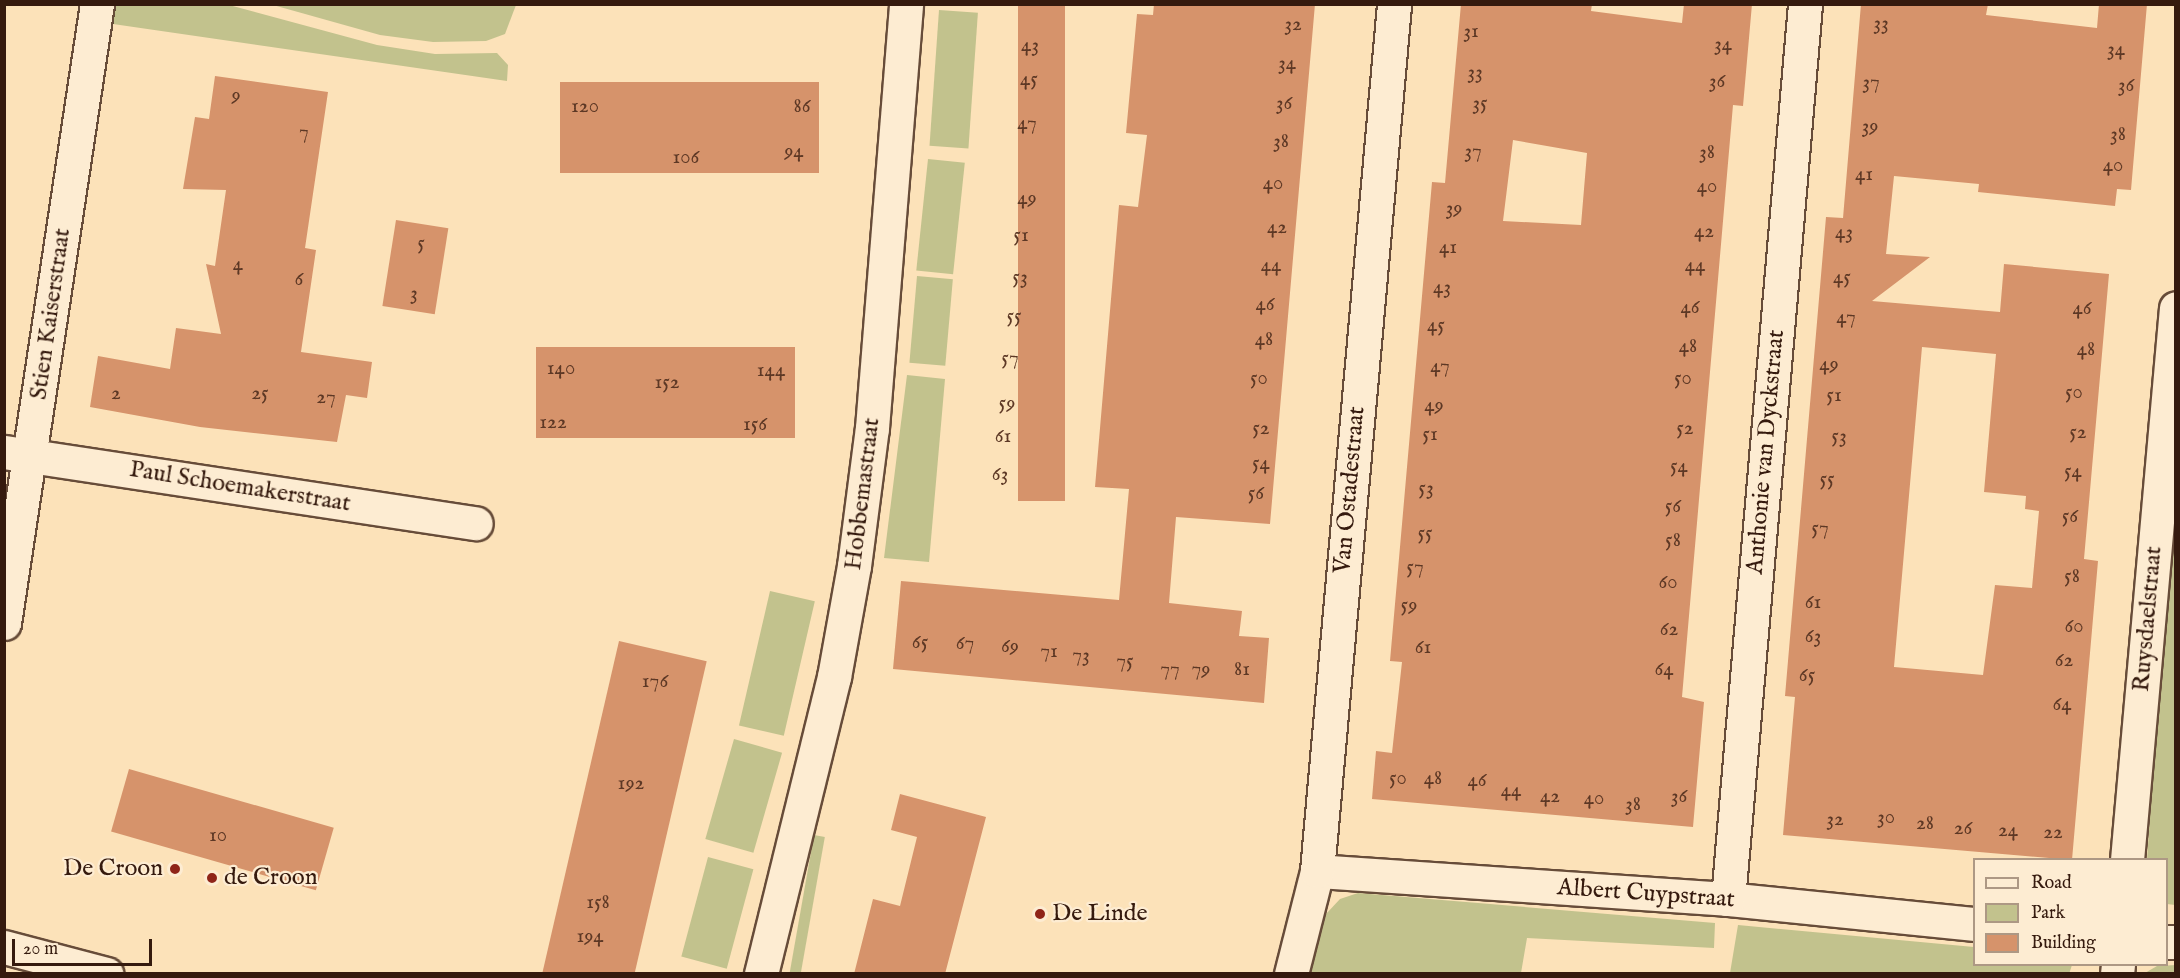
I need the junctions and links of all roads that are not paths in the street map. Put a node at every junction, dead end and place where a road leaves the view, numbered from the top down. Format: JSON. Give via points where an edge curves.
{"nodes":[{"id":1,"x":97,"y":4,"type":"edge"},
{"id":2,"x":906,"y":4,"type":"edge"},
{"id":3,"x":1394,"y":4,"type":"edge"},
{"id":4,"x":1805,"y":4,"type":"edge"},
{"id":5,"x":2175,"y":308,"type":"edge"},
{"id":6,"x":17,"y":454,"type":"edge"},
{"id":7,"x":476,"y":522,"type":"dead end"},
{"id":8,"x":4,"y":623,"type":"edge"},
{"id":9,"x":2127,"y":858,"type":"edge"},
{"id":10,"x":1317,"y":871,"type":"junction"},
{"id":11,"x":1728,"y":899,"type":"junction"},
{"id":12,"x":1973,"y":924,"type":"edge"},
{"id":13,"x":4,"y":947,"type":"edge"},
{"id":14,"x":106,"y":974,"type":"edge"},
{"id":15,"x":761,"y":974,"type":"edge"},
{"id":16,"x":1291,"y":974,"type":"edge"}],
"edges":[{"from":1,"to":6,"type":"street","name":"Stien Kaiserstraat"},
{"from":2,"to":15,"type":"street","name":"Hobbemastraat","via":[[872,428],[854,566],[826,711]]},
{"from":3,"to":10,"type":"street","name":"Van Ostadestraat"},
{"from":4,"to":11,"type":"street","name":"Anthonie van Dyckstraat"},
{"from":5,"to":9,"type":"street","name":"Ruysdaelstraat"},
{"from":6,"to":7,"type":"street","name":"Paul Schoemakerstraat"},
{"from":6,"to":8,"type":"street","name":"Stien Kaiserstraat"},
{"from":10,"to":11,"type":"street","name":"Albert Cuypstraat"},
{"from":10,"to":16,"type":"street","name":"Van Ostadestraat"},
{"from":11,"to":12,"type":"street","name":"Albert Cuypstraat"},
{"from":13,"to":14,"type":"street"}]}
